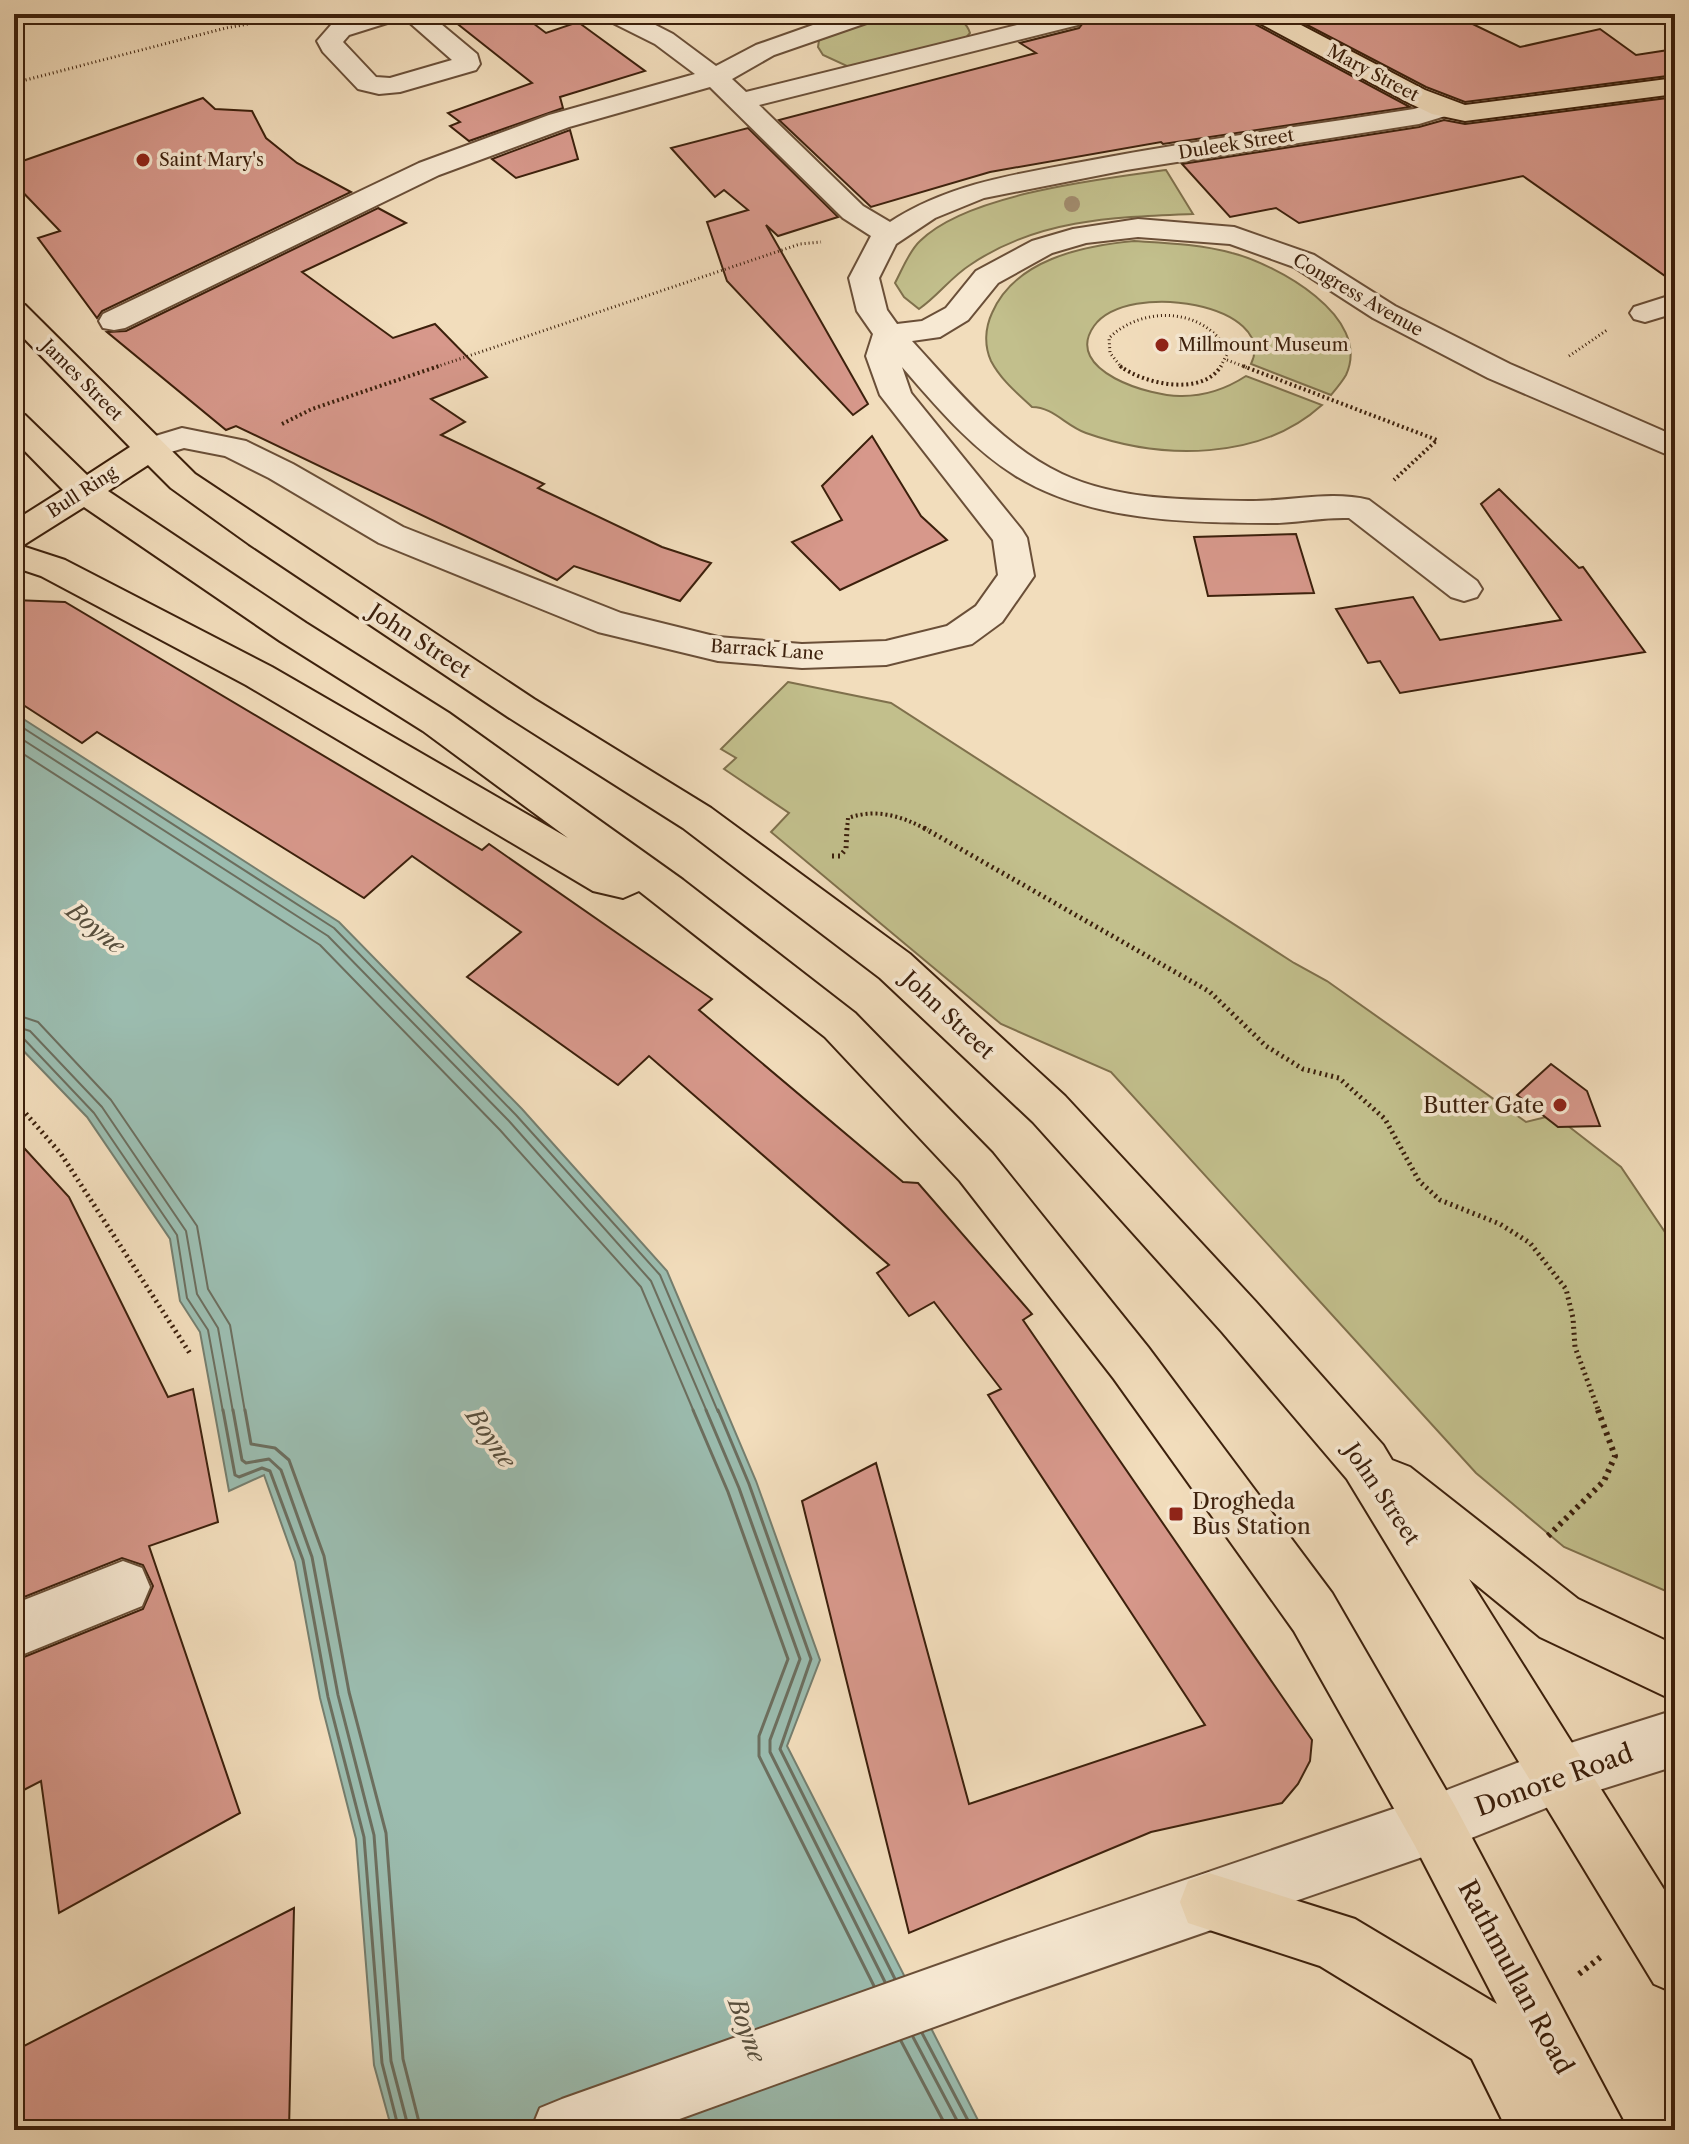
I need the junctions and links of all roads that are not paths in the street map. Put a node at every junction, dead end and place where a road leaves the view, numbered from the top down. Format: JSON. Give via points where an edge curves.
{"nodes":[{"id":1,"x":391,"y":14,"type":"edge"},
{"id":2,"x":414,"y":14,"type":"edge"},
{"id":3,"x":614,"y":14,"type":"edge"},
{"id":4,"x":869,"y":14,"type":"edge"},
{"id":5,"x":1261,"y":14,"type":"edge"},
{"id":6,"x":1069,"y":20,"type":"dead end"},
{"id":7,"x":980,"y":22,"type":"dead end"},
{"id":8,"x":1005,"y":38,"type":"junction"},
{"id":9,"x":715,"y":77,"type":"junction"},
{"id":10,"x":1675,"y":86,"type":"edge"},
{"id":11,"x":740,"y":102,"type":"junction"},
{"id":12,"x":1442,"y":108,"type":"junction"},
{"id":13,"x":890,"y":235,"type":"junction"},
{"id":14,"x":1675,"y":303,"type":"edge"},
{"id":15,"x":14,"y":311,"type":"edge"},
{"id":16,"x":1645,"y":313,"type":"road end"},
{"id":17,"x":114,"y":321,"type":"dead end"},
{"id":18,"x":881,"y":322,"type":"junction"},
{"id":19,"x":14,"y":422,"type":"edge"},
{"id":20,"x":151,"y":448,"type":"junction"},
{"id":21,"x":1675,"y":448,"type":"edge"},
{"id":22,"x":83,"y":490,"type":"junction"},
{"id":23,"x":14,"y":537,"type":"edge"},
{"id":24,"x":14,"y":555,"type":"edge"},
{"id":25,"x":1464,"y":589,"type":"dead end"},
{"id":26,"x":669,"y":891,"type":"junction"},
{"id":27,"x":1365,"y":1462,"type":"junction"},
{"id":28,"x":123,"y":1587,"type":"dead end"},
{"id":29,"x":14,"y":1631,"type":"edge"},
{"id":30,"x":1675,"y":1674,"type":"edge"},
{"id":31,"x":1675,"y":1738,"type":"edge"},
{"id":32,"x":1561,"y":1774,"type":"junction"},
{"id":33,"x":1434,"y":1824,"type":"junction"},
{"id":34,"x":1209,"y":1902,"type":"junction"},
{"id":35,"x":1675,"y":1963,"type":"edge"},
{"id":36,"x":562,"y":2130,"type":"edge"},
{"id":37,"x":1540,"y":2130,"type":"edge"},
{"id":38,"x":1596,"y":2130,"type":"edge"}],
"edges":[{"from":1,"to":2,"type":"street","via":[[340,30],[330,41],[367,83],[391,86],[467,64]]},
{"from":3,"to":9,"type":"street","via":[[664,39]]},
{"from":4,"to":9,"type":"street","via":[[765,50]]},
{"from":5,"to":12,"type":"main road","name":"Mary Street"},
{"from":6,"to":8,"type":"street"},
{"from":7,"to":8,"type":"street"},
{"from":8,"to":11,"type":"street"},
{"from":9,"to":11,"type":"street"},
{"from":9,"to":17,"type":"street","via":[[559,121],[429,169]]},
{"from":10,"to":12,"type":"main road","name":"Duleek Street","via":[[1493,111]]},
{"from":11,"to":13,"type":"street","via":[[853,212]]},
{"from":12,"to":13,"type":"street","name":"Duleek Street","via":[[989,188],[925,212]]},
{"from":13,"to":18,"type":"street","name":"Duleek Street","via":[[864,278]]},
{"from":14,"to":16,"type":"street"},
{"from":15,"to":20,"type":"main road","name":"James Street"},
{"from":18,"to":20,"type":"street","name":"Barrack Lane","via":[[882,356],[896,395],[1010,538],[1016,576],[989,614],[959,635],[886,653],[802,656],[718,649],[611,623],[391,535],[234,448],[182,438]]},
{"from":18,"to":21,"type":"street","name":"Congress Avenue","via":[[929,330],[957,314],[987,277],[1042,247],[1083,235],[1138,228],[1198,230],[1234,236],[1304,261],[1384,312],[1537,388]]},
{"from":18,"to":25,"type":"street","via":[[996,446],[1049,481],[1093,497],[1165,506],[1274,512],[1359,508]]},
{"from":19,"to":22,"type":"main road"},
{"from":20,"to":22,"type":"main road","name":"Bull Ring"},
{"from":20,"to":27,"type":"main road","name":"John Street","via":[[183,481],[261,536],[697,818],[895,966],[1049,1109]]},
{"from":22,"to":23,"type":"main road","name":"Bull Ring"},
{"from":22,"to":26,"type":"main road","via":[[436,722]]},
{"from":24,"to":26,"type":"main road","via":[[53,568],[259,676],[607,880]]},
{"from":26,"to":33,"type":"main road","via":[[840,1025],[976,1167],[1131,1363],[1313,1612]]},
{"from":27,"to":30,"type":"main road","via":[[1559,1618]]},
{"from":27,"to":32,"type":"main road","name":"John Street"},
{"from":28,"to":29,"type":"street"},
{"from":31,"to":32,"type":"street","name":"Donore Road"},
{"from":32,"to":33,"type":"street","name":"Donore Road"},
{"from":32,"to":35,"type":"main road"},
{"from":33,"to":34,"type":"street","name":"Donore Road"},
{"from":33,"to":38,"type":"main road","name":"Rathmullan Road"},
{"from":34,"to":36,"type":"street","name":"Donore Road"},
{"from":34,"to":37,"type":"main road","via":[[1334,1940],[1494,2037]]}]}
